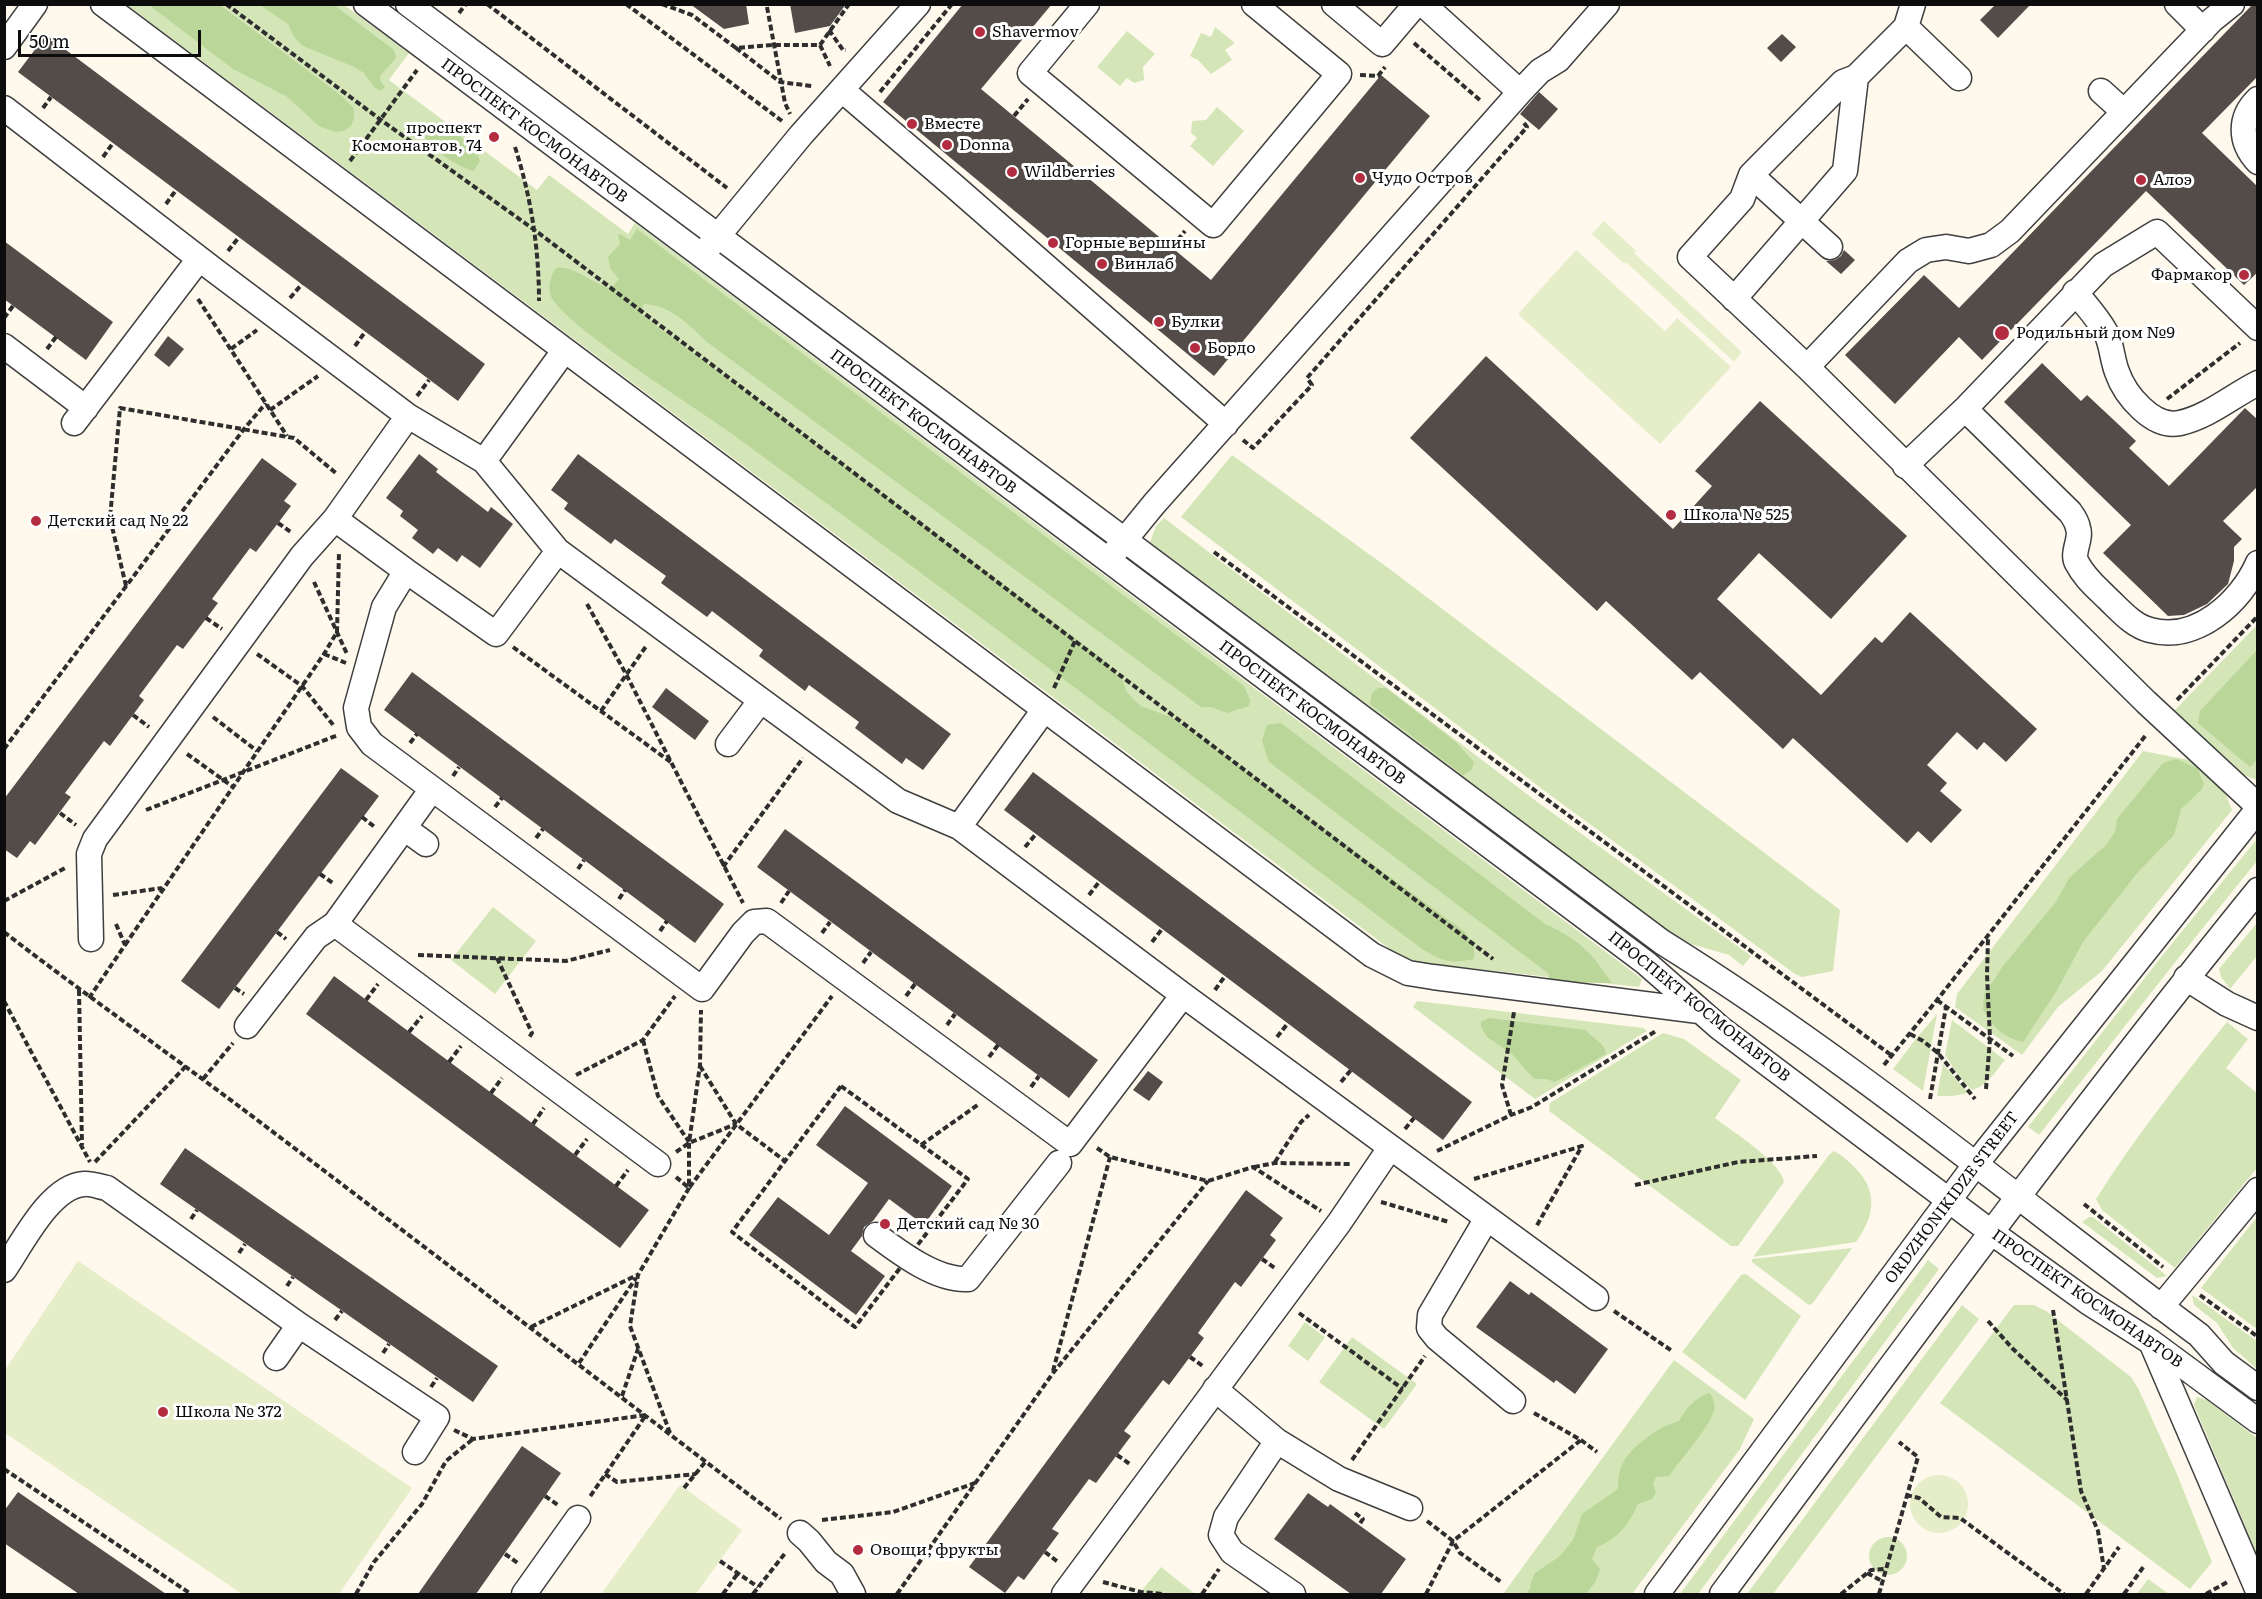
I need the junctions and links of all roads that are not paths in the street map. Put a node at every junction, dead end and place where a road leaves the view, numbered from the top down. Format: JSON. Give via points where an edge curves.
{"nodes":[{"id":1,"x":35,"y":4,"type":"edge"},
{"id":2,"x":103,"y":4,"type":"edge"},
{"id":3,"x":366,"y":4,"type":"edge"},
{"id":4,"x":408,"y":4,"type":"edge"},
{"id":5,"x":918,"y":4,"type":"edge"},
{"id":6,"x":1087,"y":4,"type":"edge"},
{"id":7,"x":1254,"y":4,"type":"edge"},
{"id":8,"x":1334,"y":4,"type":"edge"},
{"id":9,"x":1416,"y":4,"type":"edge"},
{"id":10,"x":1423,"y":4,"type":"edge"},
{"id":11,"x":1607,"y":4,"type":"edge"},
{"id":12,"x":2177,"y":4,"type":"edge"},
{"id":13,"x":2232,"y":4,"type":"edge"},
{"id":14,"x":1909,"y":16,"type":"edge"},
{"id":15,"x":2203,"y":30,"type":"junction"},
{"id":16,"x":4,"y":47,"type":"edge"},
{"id":17,"x":1856,"y":76,"type":"junction"},
{"id":18,"x":1959,"y":78,"type":"dead end"},
{"id":19,"x":842,"y":90,"type":"junction"},
{"id":20,"x":2101,"y":91,"type":"dead end"},
{"id":21,"x":1514,"y":99,"type":"junction"},
{"id":22,"x":2258,"y":99,"type":"edge"},
{"id":23,"x":4,"y":108,"type":"edge"},
{"id":24,"x":2123,"y":111,"type":"junction"},
{"id":25,"x":2258,"y":162,"type":"edge"},
{"id":26,"x":1751,"y":175,"type":"junction"},
{"id":27,"x":1802,"y":222,"type":"junction"},
{"id":28,"x":717,"y":236,"type":"junction"},
{"id":29,"x":1830,"y":247,"type":"dead end"},
{"id":30,"x":702,"y":256,"type":"junction"},
{"id":31,"x":199,"y":259,"type":"junction"},
{"id":32,"x":2075,"y":292,"type":"junction"},
{"id":33,"x":1734,"y":298,"type":"junction"},
{"id":34,"x":2253,"y":332,"type":"edge"},
{"id":35,"x":4,"y":346,"type":"edge"},
{"id":36,"x":564,"y":351,"type":"junction"},
{"id":37,"x":1807,"y":368,"type":"junction"},
{"id":38,"x":2258,"y":383,"type":"edge"},
{"id":39,"x":1965,"y":409,"type":"junction"},
{"id":40,"x":408,"y":416,"type":"junction"},
{"id":41,"x":1234,"y":432,"type":"junction"},
{"id":42,"x":484,"y":461,"type":"junction"},
{"id":43,"x":1905,"y":466,"type":"junction"},
{"id":44,"x":335,"y":519,"type":"junction"},
{"id":45,"x":1124,"y":540,"type":"junction"},
{"id":46,"x":558,"y":550,"type":"junction"},
{"id":47,"x":1108,"y":561,"type":"junction"},
{"id":48,"x":2258,"y":563,"type":"edge"},
{"id":49,"x":406,"y":571,"type":"junction"},
{"id":50,"x":761,"y":700,"type":"junction"},
{"id":51,"x":1044,"y":710,"type":"junction"},
{"id":52,"x":728,"y":744,"type":"dead end"},
{"id":53,"x":432,"y":789,"type":"junction"},
{"id":54,"x":2258,"y":807,"type":"edge"},
{"id":55,"x":959,"y":827,"type":"junction"},
{"id":56,"x":404,"y":828,"type":"junction"},
{"id":57,"x":426,"y":844,"type":"dead end"},
{"id":58,"x":2258,"y":890,"type":"edge"},
{"id":59,"x":335,"y":924,"type":"junction"},
{"id":60,"x":91,"y":939,"type":"dead end"},
{"id":61,"x":2186,"y":978,"type":"junction"},
{"id":62,"x":1183,"y":994,"type":"junction"},
{"id":63,"x":1699,"y":1011,"type":"junction"},
{"id":64,"x":2258,"y":1018,"type":"edge"},
{"id":65,"x":247,"y":1026,"type":"road end"},
{"id":66,"x":1384,"y":1156,"type":"junction"},
{"id":67,"x":1059,"y":1163,"type":"dead end"},
{"id":68,"x":658,"y":1164,"type":"road end"},
{"id":69,"x":1975,"y":1165,"type":"junction"},
{"id":70,"x":2258,"y":1190,"type":"edge"},
{"id":71,"x":2017,"y":1197,"type":"junction"},
{"id":72,"x":1949,"y":1200,"type":"junction"},
{"id":73,"x":1484,"y":1225,"type":"junction"},
{"id":74,"x":1991,"y":1232,"type":"junction"},
{"id":75,"x":876,"y":1235,"type":"dead end"},
{"id":76,"x":4,"y":1270,"type":"edge"},
{"id":77,"x":1596,"y":1298,"type":"road end"},
{"id":78,"x":2161,"y":1307,"type":"junction"},
{"id":79,"x":299,"y":1325,"type":"junction"},
{"id":80,"x":2151,"y":1342,"type":"junction"},
{"id":81,"x":276,"y":1358,"type":"dead end"},
{"id":82,"x":2258,"y":1388,"type":"edge"},
{"id":83,"x":1215,"y":1389,"type":"junction"},
{"id":84,"x":1513,"y":1401,"type":"road end"},
{"id":85,"x":2258,"y":1421,"type":"edge"},
{"id":86,"x":1277,"y":1442,"type":"junction"},
{"id":87,"x":415,"y":1452,"type":"dead end"},
{"id":88,"x":1410,"y":1508,"type":"road end"},
{"id":89,"x":578,"y":1518,"type":"road end"},
{"id":90,"x":806,"y":1527,"type":"road end"},
{"id":91,"x":1071,"y":1585,"type":"edge"},
{"id":92,"x":2247,"y":1589,"type":"edge"},
{"id":93,"x":524,"y":1594,"type":"edge"},
{"id":94,"x":853,"y":1594,"type":"edge"},
{"id":95,"x":1293,"y":1594,"type":"edge"},
{"id":96,"x":1657,"y":1594,"type":"edge"},
{"id":97,"x":1722,"y":1594,"type":"edge"}],
"edges":[{"from":1,"to":16,"type":"street"},
{"from":2,"to":36,"type":"street"},
{"from":3,"to":30,"type":"street","name":"ПРОСПЕКТ КОСМОНАВТОВ"},
{"from":4,"to":28,"type":"street","name":"ПРОСПЕКТ КОСМОНАВТОВ"},
{"from":5,"to":19,"type":"street"},
{"from":6,"to":7,"type":"street","via":[[1030,73],[1214,225],[1339,74]]},
{"from":8,"to":9,"type":"street","via":[[1382,44]]},
{"from":10,"to":21,"type":"street"},
{"from":11,"to":21,"type":"street","via":[[1558,60],[1540,71]]},
{"from":12,"to":15,"type":"street"},
{"from":13,"to":15,"type":"street"},
{"from":14,"to":17,"type":"street"},
{"from":14,"to":18,"type":"street"},
{"from":15,"to":24,"type":"street"},
{"from":17,"to":26,"type":"street","via":[[1843,82]]},
{"from":17,"to":27,"type":"street","via":[[1845,171]]},
{"from":19,"to":28,"type":"street"},
{"from":19,"to":41,"type":"street"},
{"from":20,"to":24,"type":"street"},
{"from":21,"to":41,"type":"street"},
{"from":22,"to":25,"type":"street","via":[[2243,122],[2244,140]]},
{"from":23,"to":31,"type":"street"},
{"from":24,"to":37,"type":"street","via":[[2010,231],[1991,245],[1969,250],[1926,250],[1908,261]]},
{"from":26,"to":27,"type":"street"},
{"from":26,"to":33,"type":"street","via":[[1742,199],[1690,257]]},
{"from":27,"to":29,"type":"street"},
{"from":27,"to":33,"type":"street"},
{"from":28,"to":30,"type":"street"},
{"from":28,"to":45,"type":"street","name":"ПРОСПЕКТ КОСМОНАВТОВ"},
{"from":30,"to":47,"type":"street","name":"ПРОСПЕКТ КОСМОНАВТОВ"},
{"from":31,"to":35,"type":"street","via":[[80,415]]},
{"from":31,"to":40,"type":"street"},
{"from":32,"to":34,"type":"street","via":[[2103,265],[2157,232]]},
{"from":32,"to":38,"type":"street","via":[[2106,333],[2121,383],[2148,414],[2162,422],[2178,424],[2197,418]]},
{"from":32,"to":39,"type":"street"},
{"from":33,"to":37,"type":"street"},
{"from":36,"to":42,"type":"street"},
{"from":36,"to":51,"type":"street"},
{"from":37,"to":43,"type":"street"},
{"from":39,"to":43,"type":"street"},
{"from":39,"to":48,"type":"street","via":[[2070,512],[2079,529],[2075,561],[2084,575],[2130,620],[2149,630],[2169,633],[2191,629],[2214,617],[2235,598]]},
{"from":40,"to":42,"type":"street"},
{"from":40,"to":44,"type":"street"},
{"from":41,"to":45,"type":"street"},
{"from":42,"to":46,"type":"street"},
{"from":43,"to":54,"type":"street"},
{"from":44,"to":49,"type":"street"},
{"from":44,"to":60,"type":"street","via":[[302,556],[95,839],[89,854]]},
{"from":45,"to":47,"type":"street"},
{"from":45,"to":69,"type":"street","name":"ПРОСПЕКТ КОСМОНАВТОВ","via":[[1662,942],[1856,1075]]},
{"from":46,"to":49,"type":"street","via":[[496,634]]},
{"from":46,"to":50,"type":"street"},
{"from":47,"to":63,"type":"street","name":"ПРОСПЕКТ КОСМОНАВТОВ","via":[[1646,963]]},
{"from":49,"to":53,"type":"street","via":[[384,607],[356,708],[359,727],[372,744]]},
{"from":50,"to":52,"type":"street"},
{"from":50,"to":55,"type":"street","via":[[898,801]]},
{"from":51,"to":55,"type":"street"},
{"from":51,"to":63,"type":"street","via":[[1390,965],[1433,977]]},
{"from":53,"to":56,"type":"street"},
{"from":53,"to":62,"type":"street","via":[[695,983],[754,922],[767,921],[1070,1144]]},
{"from":54,"to":69,"type":"street","name":"ORDZHONIKIDZE STREET"},
{"from":55,"to":62,"type":"street"},
{"from":56,"to":57,"type":"street"},
{"from":56,"to":59,"type":"street"},
{"from":58,"to":61,"type":"street"},
{"from":59,"to":65,"type":"street","via":[[316,937]]},
{"from":59,"to":68,"type":"street"},
{"from":61,"to":64,"type":"street"},
{"from":61,"to":71,"type":"street"},
{"from":62,"to":66,"type":"street","via":[[1327,1101]]},
{"from":63,"to":72,"type":"street","name":"ПРОСПЕКТ КОСМОНАВТОВ"},
{"from":66,"to":73,"type":"street","via":[[1411,1163]]},
{"from":66,"to":83,"type":"street"},
{"from":67,"to":75,"type":"street","via":[[968,1280],[955,1280],[908,1258]]},
{"from":69,"to":71,"type":"street","name":"ПРОСПЕКТ КОСМОНАВТОВ"},
{"from":69,"to":72,"type":"street","name":"ORDZHONIKIDZE STREET"},
{"from":70,"to":78,"type":"street"},
{"from":71,"to":74,"type":"street"},
{"from":71,"to":78,"type":"street","name":"ПРОСПЕКТ КОСМОНАВТОВ"},
{"from":72,"to":74,"type":"street","name":"ПРОСПЕКТ КОСМОНАВТОВ"},
{"from":72,"to":96,"type":"street","name":"ORDZHONIKIDZE STREET"},
{"from":73,"to":77,"type":"street","via":[[1525,1246]]},
{"from":73,"to":84,"type":"street","via":[[1430,1315],[1429,1328]]},
{"from":74,"to":80,"type":"street","name":"ПРОСПЕКТ КОСМОНАВТОВ"},
{"from":74,"to":97,"type":"street"},
{"from":76,"to":79,"type":"street","via":[[48,1205],[64,1190],[84,1184],[107,1188]]},
{"from":78,"to":82,"type":"street","name":"ПРОСПЕКТ КОСМОНАВТОВ"},
{"from":79,"to":81,"type":"street"},
{"from":79,"to":87,"type":"street","via":[[436,1417]]},
{"from":80,"to":85,"type":"street","name":"ПРОСПЕКТ КОСМОНАВТОВ"},
{"from":80,"to":92,"type":"street"},
{"from":83,"to":86,"type":"street"},
{"from":83,"to":91,"type":"street"},
{"from":86,"to":88,"type":"street","via":[[1339,1479]]},
{"from":86,"to":95,"type":"street","via":[[1226,1517],[1221,1535],[1232,1552]]},
{"from":89,"to":93,"type":"street"},
{"from":90,"to":94,"type":"street","via":[[809,1541],[842,1574]]}]}
